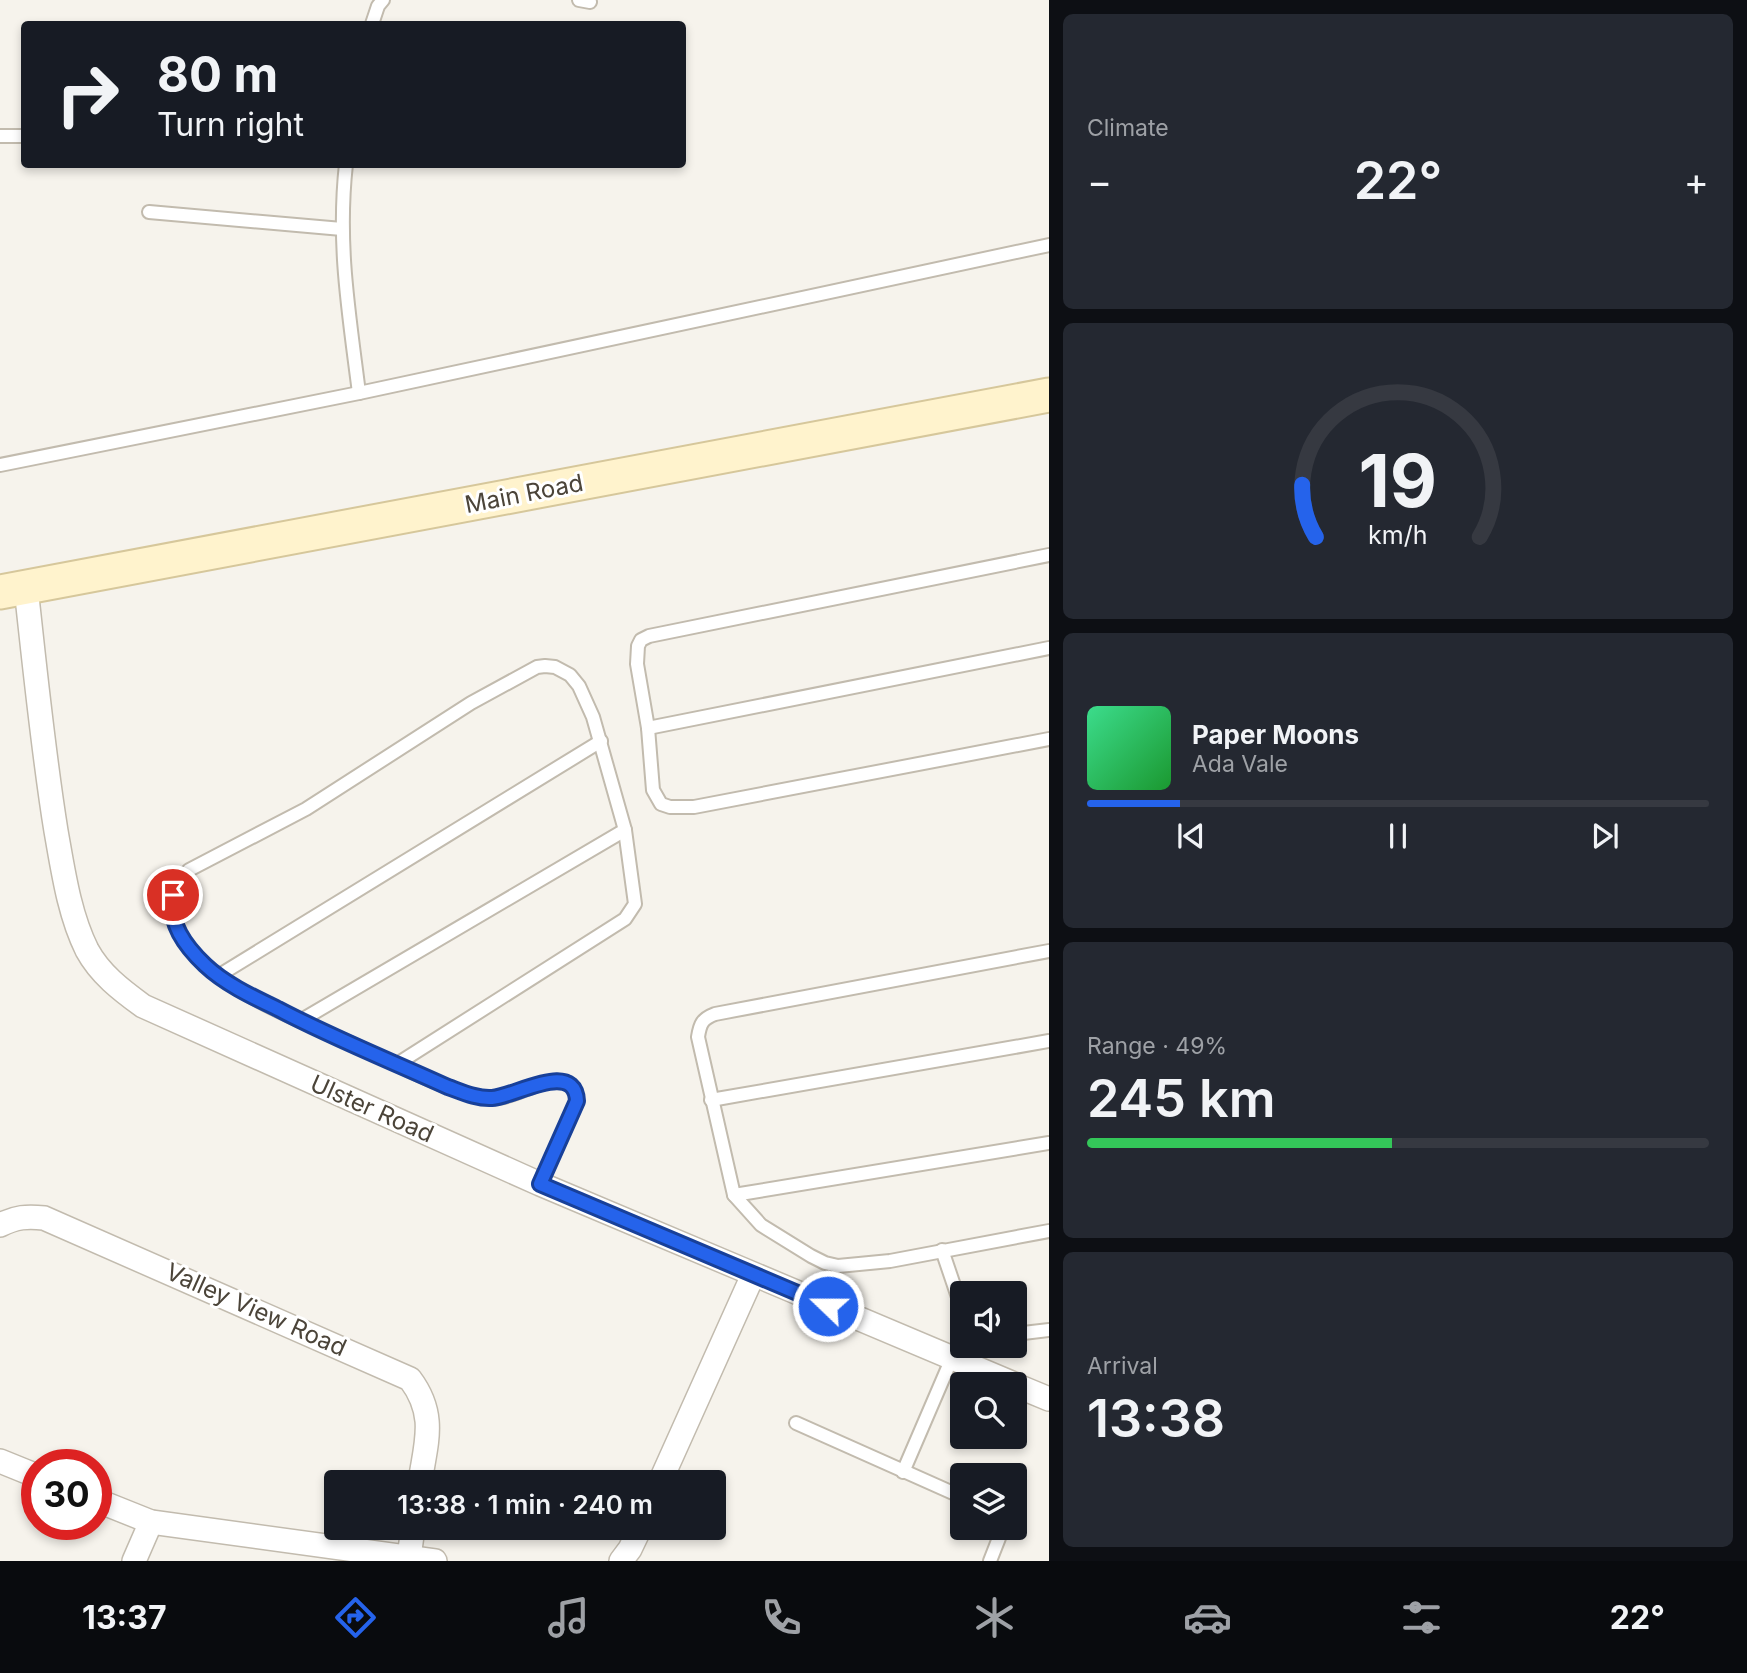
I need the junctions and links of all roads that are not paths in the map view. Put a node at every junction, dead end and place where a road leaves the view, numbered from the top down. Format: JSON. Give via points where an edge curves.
{"nodes":[{"id":1,"x":383,"y":0,"type":"edge"},
{"id":2,"x":373,"y":21,"type":"edge"},
{"id":3,"x":0,"y":136,"type":"edge"},
{"id":4,"x":21,"y":136,"type":"edge"},
{"id":5,"x":346,"y":168,"type":"edge"},
{"id":6,"x":149,"y":212,"type":"dead end"},
{"id":7,"x":342,"y":229,"type":"junction"},
{"id":8,"x":1049,"y":245,"type":"edge"},
{"id":9,"x":359,"y":393,"type":"junction"},
{"id":10,"x":1049,"y":395,"type":"edge"},
{"id":11,"x":0,"y":466,"type":"edge"},
{"id":12,"x":1049,"y":555,"type":"edge"},
{"id":13,"x":13,"y":590,"type":"edge"},
{"id":14,"x":1049,"y":648,"type":"edge"},
{"id":15,"x":648,"y":728,"type":"junction"},
{"id":16,"x":1049,"y":739,"type":"edge"},
{"id":17,"x":601,"y":741,"type":"junction"},
{"id":18,"x":625,"y":830,"type":"junction"},
{"id":19,"x":1049,"y":951,"type":"edge"},
{"id":20,"x":218,"y":976,"type":"junction"},
{"id":21,"x":300,"y":1021,"type":"junction"},
{"id":22,"x":1049,"y":1041,"type":"edge"},
{"id":23,"x":397,"y":1064,"type":"junction"},
{"id":24,"x":711,"y":1100,"type":"junction"},
{"id":25,"x":1049,"y":1143,"type":"edge"},
{"id":26,"x":540,"y":1184,"type":"junction"},
{"id":27,"x":734,"y":1195,"type":"junction"},
{"id":28,"x":0,"y":1225,"type":"edge"},
{"id":29,"x":1049,"y":1231,"type":"edge"},
{"id":30,"x":942,"y":1250,"type":"junction"},
{"id":31,"x":753,"y":1275,"type":"junction"},
{"id":32,"x":953,"y":1281,"type":"edge"},
{"id":33,"x":1049,"y":1330,"type":"edge"},
{"id":34,"x":1027,"y":1333,"type":"edge"},
{"id":35,"x":950,"y":1357,"type":"edge"},
{"id":36,"x":952,"y":1358,"type":"joint"},
{"id":37,"x":986,"y":1372,"type":"edge"},
{"id":38,"x":1027,"y":1389,"type":"edge"},
{"id":39,"x":1049,"y":1399,"type":"edge"},
{"id":40,"x":796,"y":1423,"type":"dead end"},
{"id":41,"x":0,"y":1461,"type":"edge"},
{"id":42,"x":21,"y":1470,"type":"edge"},
{"id":43,"x":422,"y":1470,"type":"edge"},
{"id":44,"x":665,"y":1470,"type":"edge"},
{"id":45,"x":903,"y":1472,"type":"junction"},
{"id":46,"x":950,"y":1492,"type":"edge"},
{"id":47,"x":112,"y":1506,"type":"edge"},
{"id":48,"x":151,"y":1522,"type":"junction"},
{"id":49,"x":412,"y":1540,"type":"edge"},
{"id":50,"x":634,"y":1540,"type":"edge"},
{"id":51,"x":998,"y":1540,"type":"edge"},
{"id":52,"x":409,"y":1557,"type":"junction"},
{"id":53,"x":134,"y":1561,"type":"edge"},
{"id":54,"x":435,"y":1561,"type":"edge"},
{"id":55,"x":621,"y":1561,"type":"edge"},
{"id":56,"x":990,"y":1561,"type":"edge"}],
"edges":[{"from":1,"to":2,"type":"lane"},
{"from":3,"to":4,"type":"lane"},
{"from":5,"to":7,"type":"lane"},
{"from":6,"to":7,"type":"lane"},
{"from":7,"to":9,"type":"lane"},
{"from":8,"to":9,"type":"lane"},
{"from":9,"to":11,"type":"lane"},
{"from":10,"to":13,"type":"main road","name":"Main Road"},
{"from":12,"to":15,"type":"lane","via":[[644,638],[638,646],[637,664]]},
{"from":13,"to":26,"type":"street","name":"Ulster Road","via":[[69,897],[88,950],[109,980],[143,1006]]},
{"from":14,"to":15,"type":"lane"},
{"from":15,"to":16,"type":"lane","via":[[656,798],[670,807],[683,808]]},
{"from":17,"to":18,"type":"lane"},
{"from":17,"to":20,"type":"lane"},
{"from":17,"to":20,"type":"lane","via":[[570,675],[555,667],[537,667],[471,703],[306,808],[189,870],[173,895],[173,921],[188,945]]},
{"from":18,"to":21,"type":"lane"},
{"from":18,"to":23,"type":"lane","via":[[636,898],[625,919]]},
{"from":19,"to":24,"type":"lane","via":[[738,1008],[705,1018],[698,1037]]},
{"from":20,"to":21,"type":"lane"},
{"from":21,"to":23,"type":"lane"},
{"from":22,"to":24,"type":"lane"},
{"from":23,"to":26,"type":"lane","via":[[448,1087],[488,1098],[507,1097],[555,1080],[573,1087],[577,1101]]},
{"from":24,"to":27,"type":"lane"},
{"from":25,"to":27,"type":"lane"},
{"from":26,"to":31,"type":"street","name":"Ulster Road"},
{"from":27,"to":30,"type":"lane","via":[[761,1225],[825,1263],[870,1263]]},
{"from":28,"to":43,"type":"street","name":"Valley View Road","via":[[26,1216],[44,1218],[410,1379],[425,1404],[428,1423]]},
{"from":29,"to":30,"type":"lane"},
{"from":30,"to":32,"type":"lane"},
{"from":31,"to":35,"type":"street","name":"Ulster Road"},
{"from":31,"to":44,"type":"street"},
{"from":33,"to":34,"type":"lane"},
{"from":36,"to":37,"type":"street","name":"Ulster Road"},
{"from":36,"to":45,"type":"lane"},
{"from":38,"to":39,"type":"street","name":"Ulster Road"},
{"from":40,"to":45,"type":"lane"},
{"from":41,"to":42,"type":"street"},
{"from":45,"to":46,"type":"lane"},
{"from":47,"to":48,"type":"street"},
{"from":48,"to":52,"type":"street"},
{"from":48,"to":53,"type":"street"},
{"from":49,"to":52,"type":"street"},
{"from":50,"to":55,"type":"street"},
{"from":51,"to":56,"type":"lane"},
{"from":52,"to":54,"type":"street"}]}
